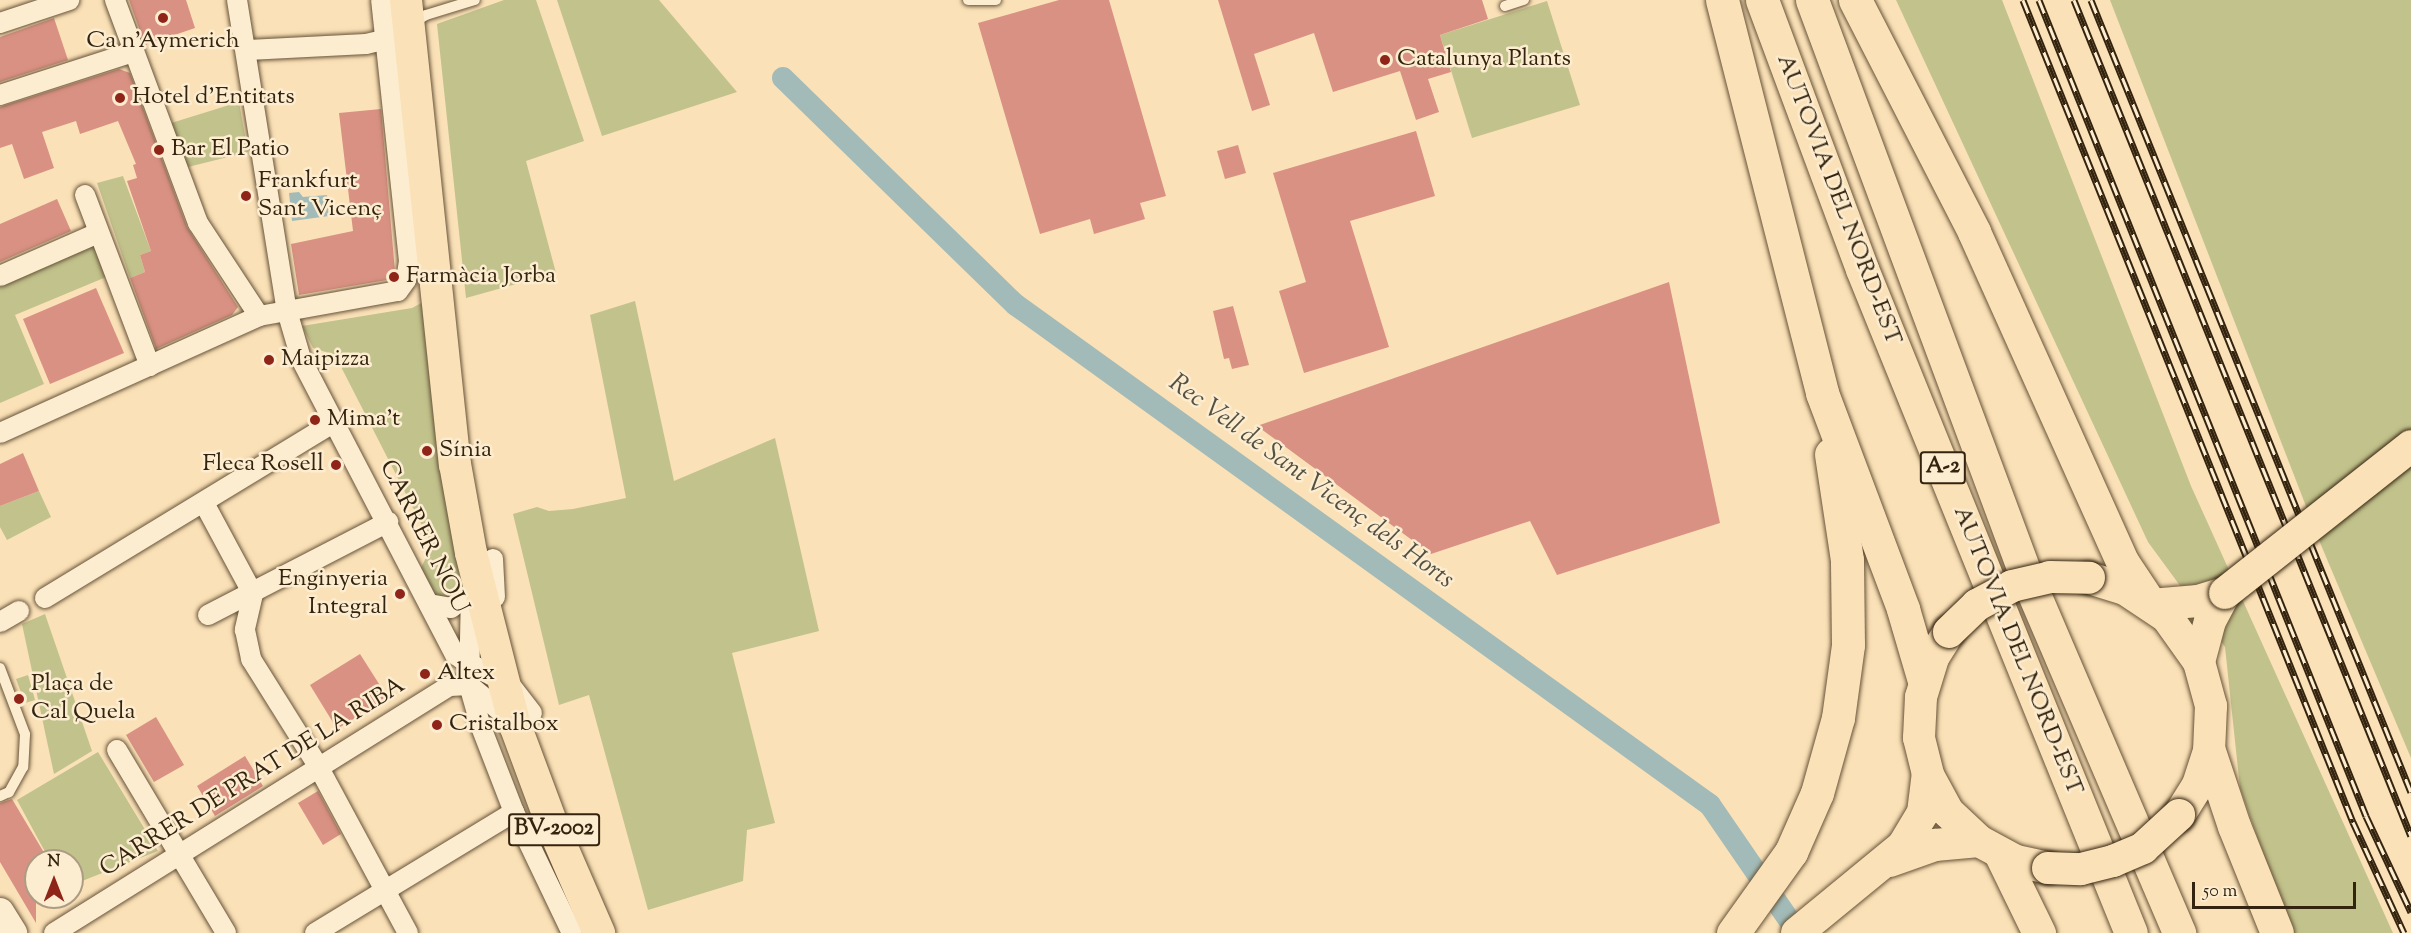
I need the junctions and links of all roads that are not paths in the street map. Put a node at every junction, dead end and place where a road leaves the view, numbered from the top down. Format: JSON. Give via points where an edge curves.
{"nodes":[{"id":1,"x":69,"y":0,"type":"edge"},
{"id":2,"x":115,"y":0,"type":"edge"},
{"id":3,"x":237,"y":0,"type":"edge"},
{"id":4,"x":381,"y":0,"type":"edge"},
{"id":5,"x":475,"y":0,"type":"edge"},
{"id":6,"x":968,"y":0,"type":"edge"},
{"id":7,"x":996,"y":0,"type":"edge"},
{"id":8,"x":1524,"y":0,"type":"edge"},
{"id":9,"x":1722,"y":0,"type":"edge"},
{"id":10,"x":1762,"y":0,"type":"edge"},
{"id":11,"x":1812,"y":0,"type":"edge"},
{"id":12,"x":1855,"y":0,"type":"edge"},
{"id":13,"x":1505,"y":6,"type":"dead end"},
{"id":14,"x":410,"y":16,"type":"edge"},
{"id":15,"x":0,"y":23,"type":"edge"},
{"id":16,"x":248,"y":50,"type":"junction"},
{"id":17,"x":133,"y":52,"type":"junction"},
{"id":18,"x":0,"y":95,"type":"edge"},
{"id":19,"x":85,"y":195,"type":"dead end"},
{"id":20,"x":98,"y":233,"type":"junction"},
{"id":21,"x":0,"y":276,"type":"edge"},
{"id":22,"x":287,"y":311,"type":"junction"},
{"id":23,"x":259,"y":316,"type":"junction"},
{"id":24,"x":150,"y":366,"type":"junction"},
{"id":25,"x":1822,"y":393,"type":"junction"},
{"id":26,"x":334,"y":422,"type":"junction"},
{"id":27,"x":0,"y":434,"type":"edge"},
{"id":28,"x":2411,"y":446,"type":"edge"},
{"id":29,"x":204,"y":504,"type":"junction"},
{"id":30,"x":388,"y":522,"type":"junction"},
{"id":31,"x":482,"y":556,"type":"junction"},
{"id":32,"x":2225,"y":592,"type":"junction"},
{"id":33,"x":471,"y":593,"type":"junction"},
{"id":34,"x":253,"y":594,"type":"junction"},
{"id":35,"x":45,"y":598,"type":"dead end"},
{"id":36,"x":429,"y":604,"type":"junction"},
{"id":37,"x":2151,"y":605,"type":"junction"},
{"id":38,"x":20,"y":611,"type":"dead end"},
{"id":39,"x":208,"y":615,"type":"dead end"},
{"id":40,"x":0,"y":622,"type":"edge"},
{"id":41,"x":2199,"y":662,"type":"junction"},
{"id":42,"x":0,"y":668,"type":"edge"},
{"id":43,"x":474,"y":669,"type":"junction"},
{"id":44,"x":1924,"y":681,"type":"junction"},
{"id":45,"x":524,"y":719,"type":"junction"},
{"id":46,"x":117,"y":750,"type":"dead end"},
{"id":47,"x":2210,"y":751,"type":"junction"},
{"id":48,"x":318,"y":766,"type":"junction"},
{"id":49,"x":1928,"y":775,"type":"junction"},
{"id":50,"x":0,"y":796,"type":"edge"},
{"id":51,"x":514,"y":812,"type":"junction"},
{"id":52,"x":1990,"y":848,"type":"junction"},
{"id":53,"x":180,"y":853,"type":"junction"},
{"id":54,"x":1887,"y":862,"type":"junction"},
{"id":55,"x":385,"y":890,"type":"junction"},
{"id":56,"x":0,"y":912,"type":"edge"},
{"id":57,"x":13,"y":933,"type":"edge"},
{"id":58,"x":54,"y":933,"type":"edge"},
{"id":59,"x":226,"y":933,"type":"edge"},
{"id":60,"x":315,"y":933,"type":"edge"},
{"id":61,"x":408,"y":933,"type":"edge"},
{"id":62,"x":572,"y":933,"type":"edge"},
{"id":63,"x":600,"y":933,"type":"edge"},
{"id":64,"x":618,"y":933,"type":"edge"},
{"id":65,"x":1732,"y":933,"type":"edge"},
{"id":66,"x":1797,"y":933,"type":"edge"},
{"id":67,"x":2038,"y":933,"type":"edge"},
{"id":68,"x":2131,"y":933,"type":"edge"},
{"id":69,"x":2179,"y":933,"type":"edge"},
{"id":70,"x":2277,"y":933,"type":"edge"}],
"edges":[{"from":1,"to":15,"type":"street"},
{"from":2,"to":17,"type":"street"},
{"from":3,"to":16,"type":"street","name":"CARRER NOU"},
{"from":4,"to":14,"type":"street"},
{"from":5,"to":14,"type":"lane"},
{"from":6,"to":7,"type":"lane"},
{"from":8,"to":13,"type":"lane"},
{"from":9,"to":25,"type":"highway"},
{"from":10,"to":68,"type":"highway","name":"AUTOVIA DEL NORD-EST","number":"A-2","via":[[1862,269]]},
{"from":11,"to":69,"type":"highway","name":"AUTOVIA DEL NORD-EST","number":"A-2","via":[[2025,573]]},
{"from":12,"to":37,"type":"highway","via":[[1974,232],[2123,563]]},
{"from":14,"to":16,"type":"street","via":[[366,44]]},
{"from":14,"to":22,"type":"street","via":[[406,280],[399,291]]},
{"from":14,"to":31,"type":"main road","number":"BV-2002","via":[[470,432]]},
{"from":16,"to":22,"type":"street","name":"CARRER NOU"},
{"from":17,"to":18,"type":"street"},
{"from":17,"to":23,"type":"street","via":[[198,223]]},
{"from":19,"to":20,"type":"street"},
{"from":20,"to":21,"type":"street"},
{"from":20,"to":24,"type":"street"},
{"from":22,"to":23,"type":"street"},
{"from":22,"to":26,"type":"street","name":"CARRER NOU","via":[[300,359]]},
{"from":23,"to":24,"type":"street"},
{"from":24,"to":27,"type":"street"},
{"from":25,"to":44,"type":"highway","via":[[1904,609]]},
{"from":25,"to":65,"type":"highway","via":[[1847,560],[1848,645],[1838,718],[1817,794],[1791,852]]},
{"from":26,"to":29,"type":"street"},
{"from":26,"to":30,"type":"street","name":"CARRER NOU"},
{"from":28,"to":32,"type":"main road","bridge":true},
{"from":29,"to":34,"type":"street"},
{"from":29,"to":35,"type":"street"},
{"from":30,"to":34,"type":"street"},
{"from":30,"to":36,"type":"street","name":"CARRER NOU"},
{"from":31,"to":33,"type":"street","number":"BV-2002"},
{"from":31,"to":43,"type":"main road","number":"BV-2002"},
{"from":31,"to":45,"type":"main road","number":"BV-2002"},
{"from":32,"to":37,"type":"main road","via":[[2198,600]]},
{"from":32,"to":41,"type":"main road","via":[[2210,621]]},
{"from":33,"to":36,"type":"street","via":[[451,608]]},
{"from":33,"to":43,"type":"street","number":"BV-2002"},
{"from":34,"to":39,"type":"street"},
{"from":34,"to":48,"type":"street","via":[[245,645]]},
{"from":36,"to":43,"type":"street","name":"CARRER NOU"},
{"from":37,"to":41,"type":"main road","via":[[2174,624]]},
{"from":37,"to":44,"type":"main road","bridge":true,"via":[[2125,589],[2089,578],[2050,577],[2012,586],[1977,605],[1949,632]]},
{"from":38,"to":40,"type":"street"},
{"from":41,"to":47,"type":"main road","via":[[2211,706]]},
{"from":42,"to":50,"type":"lane","via":[[26,734],[23,767],[9,792]]},
{"from":43,"to":45,"type":"main road","number":"BV-2002"},
{"from":43,"to":48,"type":"street","name":"CARRER DE PRAT DE LA RIBA"},
{"from":43,"to":51,"type":"street","name":"CARRER NOU","via":[[481,727]]},
{"from":44,"to":49,"type":"main road","via":[[1919,738]]},
{"from":45,"to":63,"type":"main road","number":"BV-2002","via":[[553,827]]},
{"from":45,"to":64,"type":"main road","number":"BV-2002"},
{"from":46,"to":53,"type":"street"},
{"from":47,"to":52,"type":"main road","bridge":true,"via":[[2198,785],[2179,815],[2143,848],[2081,869],[2048,868]]},
{"from":47,"to":70,"type":"highway","via":[[2221,792]]},
{"from":48,"to":53,"type":"street","name":"CARRER DE PRAT DE LA RIBA"},
{"from":48,"to":55,"type":"street"},
{"from":49,"to":52,"type":"main road","via":[[1948,812]]},
{"from":49,"to":54,"type":"main road","via":[[1923,813]]},
{"from":51,"to":55,"type":"street"},
{"from":51,"to":62,"type":"street","name":"CARRER NOU"},
{"from":52,"to":54,"type":"main road","via":[[1935,845]]},
{"from":52,"to":67,"type":"highway"},
{"from":53,"to":58,"type":"street","name":"CARRER DE PRAT DE LA RIBA"},
{"from":53,"to":59,"type":"street"},
{"from":54,"to":66,"type":"main road"},
{"from":55,"to":60,"type":"street"},
{"from":55,"to":61,"type":"street"},
{"from":56,"to":57,"type":"street"}]}
